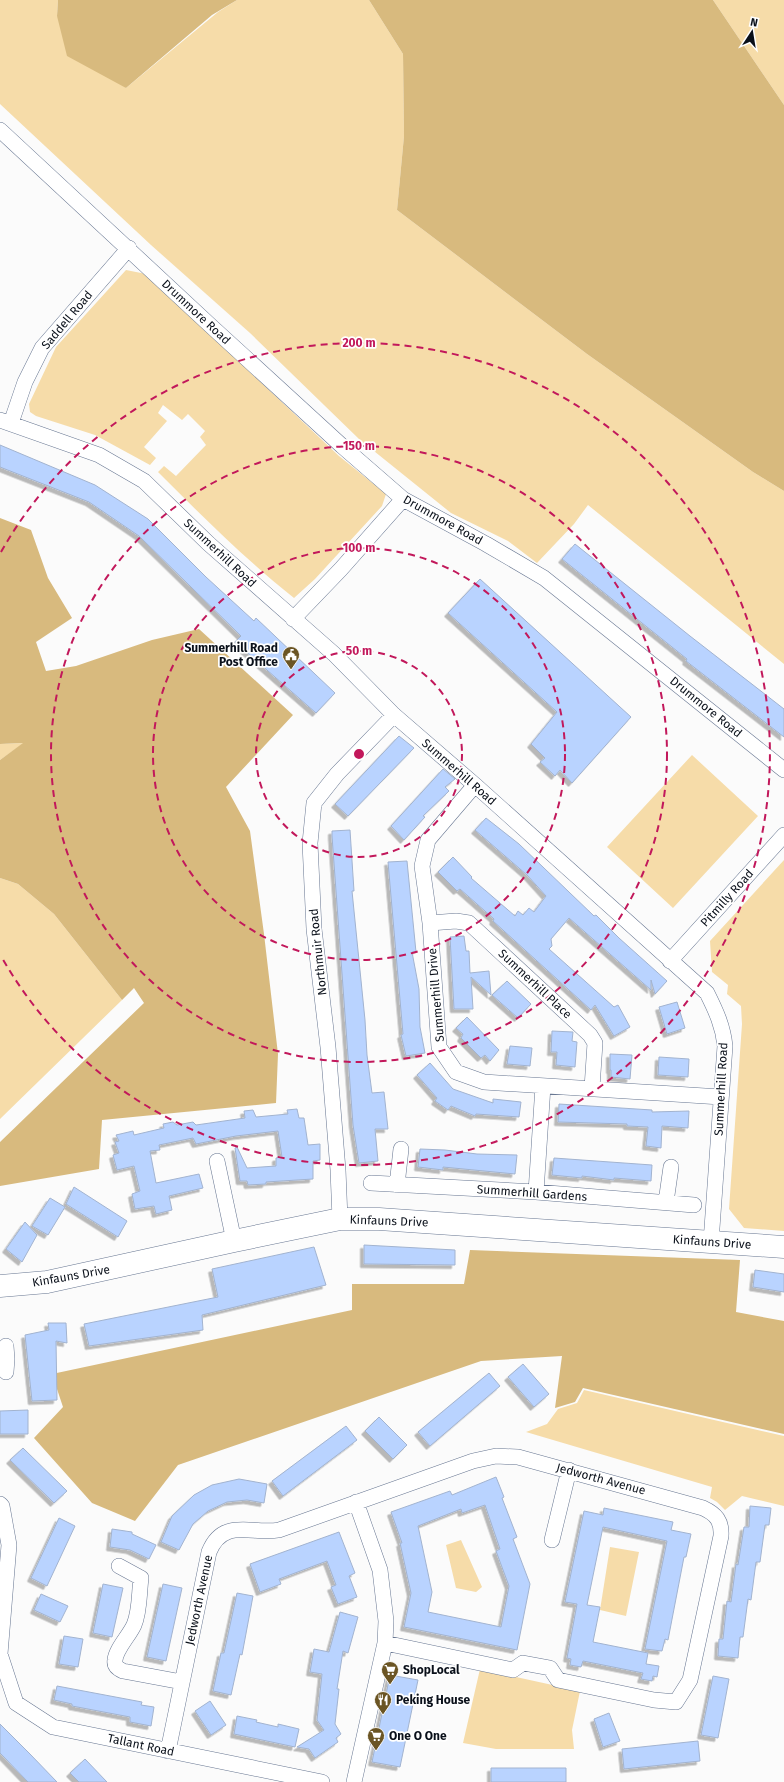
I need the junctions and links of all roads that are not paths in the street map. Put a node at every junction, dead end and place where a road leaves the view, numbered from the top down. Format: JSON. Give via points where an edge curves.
{"nodes":[{"id":1,"x":0,"y":130,"type":"edge"},
{"id":2,"x":129,"y":248,"type":"junction"},
{"id":3,"x":6,"y":421,"type":"edge"},
{"id":4,"x":403,"y":499,"type":"junction"},
{"id":5,"x":293,"y":619,"type":"junction"},
{"id":6,"x":394,"y":715,"type":"junction"},
{"id":7,"x":784,"y":770,"type":"edge"},
{"id":8,"x":475,"y":785,"type":"junction"},
{"id":9,"x":784,"y":835,"type":"edge"},
{"id":10,"x":430,"y":923,"type":"junction"},
{"id":11,"x":670,"y":962,"type":"junction"},
{"id":12,"x":543,"y":1086,"type":"junction"},
{"id":13,"x":592,"y":1088,"type":"junction"},
{"id":14,"x":721,"y":1097,"type":"junction"},
{"id":15,"x":401,"y":1149,"type":"dead end"},
{"id":16,"x":217,"y":1160,"type":"dead end"},
{"id":17,"x":671,"y":1167,"type":"dead end"},
{"id":18,"x":370,"y":1183,"type":"dead end"},
{"id":19,"x":397,"y":1185,"type":"junction"},
{"id":20,"x":536,"y":1192,"type":"junction"},
{"id":21,"x":666,"y":1202,"type":"junction"},
{"id":22,"x":694,"y":1205,"type":"dead end"},
{"id":23,"x":340,"y":1219,"type":"junction"},
{"id":24,"x":234,"y":1241,"type":"junction"},
{"id":25,"x":711,"y":1242,"type":"junction"},
{"id":26,"x":784,"y":1247,"type":"edge"},
{"id":27,"x":0,"y":1286,"type":"edge"},
{"id":28,"x":569,"y":1470,"type":"junction"},
{"id":29,"x":356,"y":1502,"type":"junction"},
{"id":30,"x":0,"y":1504,"type":"edge"},
{"id":31,"x":552,"y":1540,"type":"dead end"},
{"id":32,"x":4,"y":1546,"type":"edge"},
{"id":33,"x":119,"y":1566,"type":"dead end"},
{"id":34,"x":385,"y":1643,"type":"junction"},
{"id":35,"x":0,"y":1654,"type":"edge"},
{"id":36,"x":182,"y":1682,"type":"junction"},
{"id":37,"x":168,"y":1751,"type":"junction"},
{"id":38,"x":322,"y":1782,"type":"edge"},
{"id":39,"x":354,"y":1782,"type":"edge"}],
"edges":[{"from":1,"to":2,"type":"street","name":"Drummore Road"},
{"from":2,"to":3,"type":"street","name":"Saddell Road","via":[[42,348]]},
{"from":2,"to":4,"type":"street","name":"Drummore Road","via":[[212,327]]},
{"from":3,"to":5,"type":"street","name":"Summerhill Road","via":[[99,455],[144,481],[209,544]]},
{"from":4,"to":5,"type":"street"},
{"from":4,"to":7,"type":"street","name":"Drummore Road","via":[[544,578]]},
{"from":5,"to":6,"type":"street","name":"Summerhill Road","via":[[334,654]]},
{"from":6,"to":8,"type":"street","name":"Summerhill Road"},
{"from":6,"to":23,"type":"street","name":"Northmuir Road","via":[[337,774],[314,803],[310,836],[314,929],[328,1046]]},
{"from":8,"to":10,"type":"street","name":"Summerhill Drive","via":[[428,840],[422,866]]},
{"from":8,"to":11,"type":"street","name":"Summerhill Road"},
{"from":9,"to":11,"type":"street","name":"Pitmilly Road"},
{"from":10,"to":12,"type":"street","name":"Summerhill Drive","via":[[439,1047],[456,1072],[484,1082]]},
{"from":10,"to":13,"type":"street","name":"Summerhill Place","via":[[469,923],[590,1035],[595,1043]]},
{"from":11,"to":14,"type":"street","name":"Summerhill Road","via":[[707,993],[720,1018],[725,1046]]},
{"from":12,"to":13,"type":"street","name":"Summerhill Drive"},
{"from":12,"to":20,"type":"street"},
{"from":13,"to":14,"type":"street","name":"Summerhill Drive"},
{"from":14,"to":25,"type":"street","name":"Summerhill Road"},
{"from":15,"to":19,"type":"street"},
{"from":16,"to":24,"type":"street"},
{"from":17,"to":21,"type":"street"},
{"from":18,"to":19,"type":"street","name":"Summerhill Gardens"},
{"from":19,"to":20,"type":"street","name":"Summerhill Gardens"},
{"from":20,"to":21,"type":"street","name":"Summerhill Gardens"},
{"from":21,"to":22,"type":"street","name":"Summerhill Gardens"},
{"from":23,"to":24,"type":"street","name":"Kinfauns Drive"},
{"from":23,"to":25,"type":"street","name":"Kinfauns Drive","via":[[379,1219]]},
{"from":24,"to":27,"type":"street","name":"Kinfauns Drive","via":[[47,1282]]},
{"from":25,"to":26,"type":"street","name":"Kinfauns Drive"},
{"from":28,"to":29,"type":"street","name":"Jedworth Avenue","via":[[518,1457],[496,1456],[473,1461]]},
{"from":28,"to":31,"type":"street"},
{"from":28,"to":34,"type":"street","name":"Jedworth Avenue","via":[[703,1508],[716,1516],[720,1522],[721,1536],[690,1680],[676,1702],[654,1700],[558,1680],[550,1668],[528,1663],[523,1663],[513,1670]]},
{"from":29,"to":34,"type":"street","via":[[380,1570],[386,1621]]},
{"from":29,"to":36,"type":"street","name":"Jedworth Avenue","via":[[279,1530],[270,1532],[236,1529],[212,1544]]},
{"from":30,"to":32,"type":"street","name":"Tallant Road"},
{"from":32,"to":35,"type":"street","name":"Tallant Road"},
{"from":33,"to":36,"type":"street","via":[[141,1578],[136,1619],[114,1660],[115,1666],[123,1671]]},
{"from":34,"to":39,"type":"street"},
{"from":35,"to":37,"type":"street","name":"Tallant Road","via":[[16,1703],[53,1727]]},
{"from":36,"to":37,"type":"street","name":"Jedworth Avenue"},
{"from":37,"to":38,"type":"street","name":"Tallant Road"}]}
